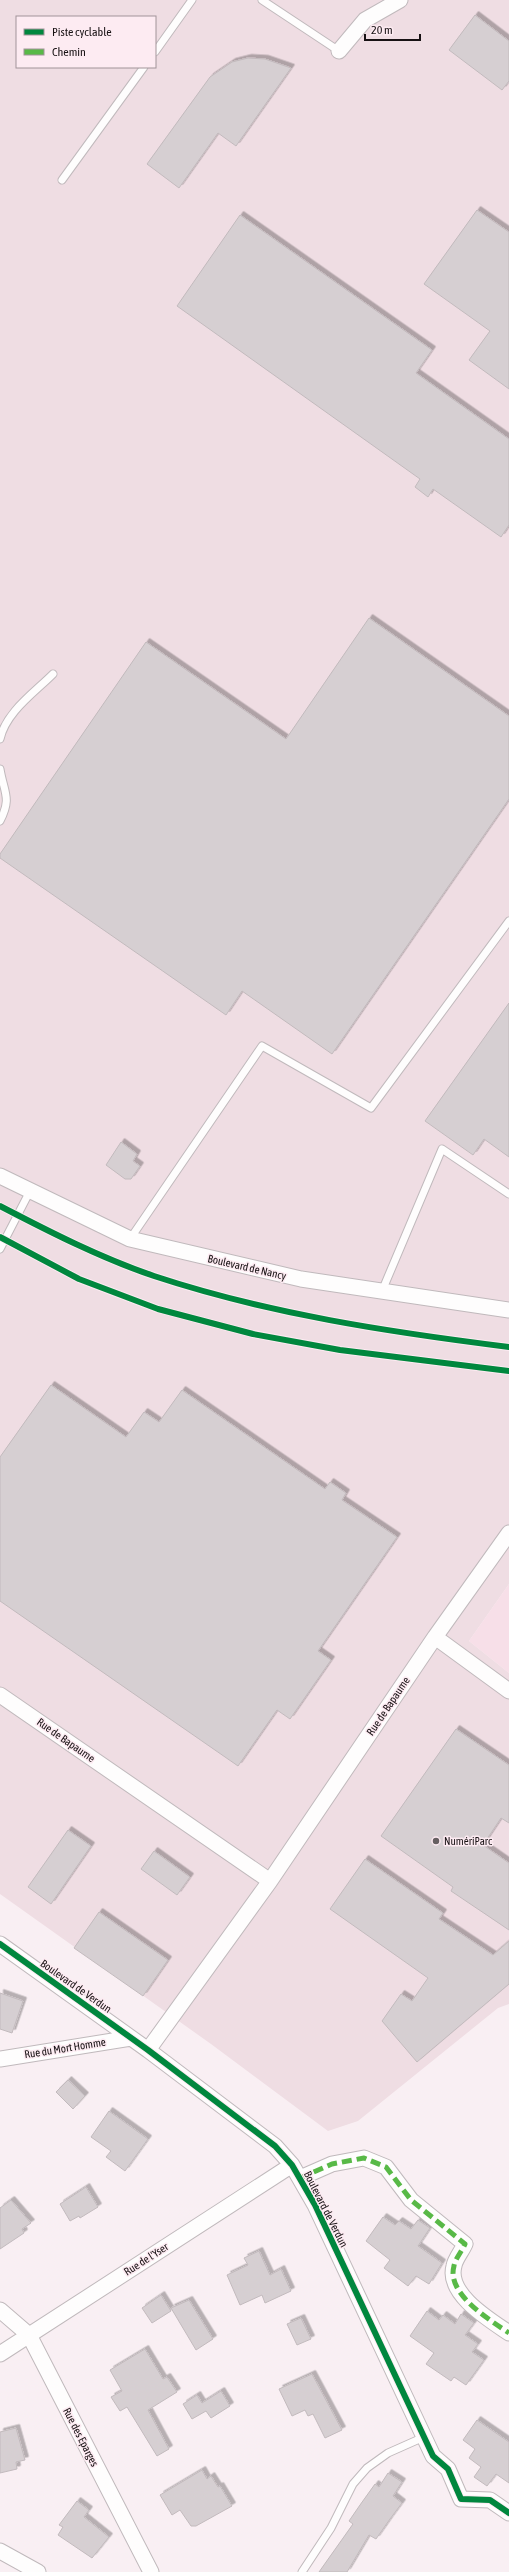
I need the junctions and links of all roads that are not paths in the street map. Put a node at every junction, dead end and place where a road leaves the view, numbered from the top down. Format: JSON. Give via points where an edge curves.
{"nodes":[{"id":1,"x":192,"y":0,"type":"edge"},
{"id":2,"x":262,"y":0,"type":"edge"},
{"id":3,"x":400,"y":0,"type":"edge"},
{"id":4,"x":156,"y":51,"type":"edge"},
{"id":5,"x":339,"y":51,"type":"joint"},
{"id":6,"x":143,"y":68,"type":"edge"},
{"id":7,"x":62,"y":180,"type":"dead end"},
{"id":8,"x":54,"y":674,"type":"dead end"},
{"id":9,"x":0,"y":739,"type":"edge"},
{"id":10,"x":0,"y":769,"type":"edge"},
{"id":11,"x":0,"y":821,"type":"edge"},
{"id":12,"x":509,"y":921,"type":"edge"},
{"id":13,"x":0,"y":1176,"type":"edge"},
{"id":14,"x":30,"y":1191,"type":"junction"},
{"id":15,"x":509,"y":1194,"type":"edge"},
{"id":16,"x":130,"y":1239,"type":"junction"},
{"id":17,"x":0,"y":1249,"type":"edge"},
{"id":18,"x":382,"y":1291,"type":"junction"},
{"id":19,"x":509,"y":1310,"type":"edge"},
{"id":20,"x":509,"y":1533,"type":"edge"},
{"id":21,"x":435,"y":1637,"type":"junction"},
{"id":22,"x":509,"y":1691,"type":"edge"},
{"id":23,"x":0,"y":1695,"type":"edge"},
{"id":24,"x":270,"y":1881,"type":"junction"},
{"id":25,"x":0,"y":1944,"type":"edge"},
{"id":26,"x":131,"y":2038,"type":"junction"},
{"id":27,"x":148,"y":2050,"type":"junction"},
{"id":28,"x":0,"y":2059,"type":"edge"},
{"id":29,"x":292,"y":2165,"type":"junction"},
{"id":30,"x":300,"y":2178,"type":"junction"},
{"id":31,"x":0,"y":2310,"type":"edge"},
{"id":32,"x":509,"y":2334,"type":"edge"},
{"id":33,"x":29,"y":2335,"type":"junction"},
{"id":34,"x":0,"y":2354,"type":"edge"},
{"id":35,"x":424,"y":2437,"type":"junction"},
{"id":36,"x":509,"y":2513,"type":"edge"},
{"id":37,"x":0,"y":2551,"type":"edge"},
{"id":38,"x":38,"y":2572,"type":"edge"},
{"id":39,"x":151,"y":2572,"type":"edge"},
{"id":40,"x":302,"y":2572,"type":"edge"}],
"edges":[{"from":1,"to":4,"type":"lane"},
{"from":2,"to":5,"type":"lane"},
{"from":3,"to":5,"type":"street","via":[[365,20]]},
{"from":6,"to":7,"type":"lane"},
{"from":8,"to":9,"type":"lane","via":[[14,712]]},
{"from":10,"to":11,"type":"lane","via":[[7,807]]},
{"from":12,"to":16,"type":"lane","via":[[371,1108],[262,1046]]},
{"from":13,"to":14,"type":"street","name":"Boulevard de Nancy"},
{"from":14,"to":16,"type":"street","name":"Boulevard de Nancy"},
{"from":14,"to":17,"type":"lane"},
{"from":15,"to":18,"type":"lane","via":[[442,1149]]},
{"from":16,"to":18,"type":"street","name":"Boulevard de Nancy","via":[[301,1279]]},
{"from":18,"to":19,"type":"street","name":"Boulevard de Nancy"},
{"from":20,"to":21,"type":"street","name":"Rue de Bapaume"},
{"from":21,"to":22,"type":"street"},
{"from":21,"to":24,"type":"street","name":"Rue de Bapaume"},
{"from":23,"to":24,"type":"street","name":"Rue de Bapaume"},
{"from":24,"to":27,"type":"street","name":"Rue de Bapaume"},
{"from":25,"to":26,"type":"street","name":"Boulevard de Verdun"},
{"from":26,"to":27,"type":"street","name":"Boulevard de Verdun"},
{"from":26,"to":28,"type":"street","name":"Rue du Mort Homme"},
{"from":27,"to":29,"type":"street","name":"Boulevard de Verdun","via":[[275,2146]]},
{"from":29,"to":30,"type":"street","name":"Boulevard de Verdun"},
{"from":29,"to":33,"type":"street","name":"Rue de l'Yser"},
{"from":30,"to":32,"type":"street","via":[[332,2164],[364,2158],[386,2167],[410,2200],[465,2244],[453,2266],[454,2280],[463,2298]]},
{"from":30,"to":35,"type":"street","name":"Boulevard de Verdun"},
{"from":31,"to":33,"type":"street","name":"Rue des Eparges"},
{"from":33,"to":34,"type":"street","name":"Rue de l'Yser"},
{"from":33,"to":39,"type":"street","name":"Rue des Eparges"},
{"from":35,"to":36,"type":"street","name":"Boulevard de Verdun","via":[[433,2456],[448,2469],[461,2500],[490,2500]]},
{"from":35,"to":40,"type":"lane","via":[[388,2453],[367,2468],[353,2484],[331,2528]]},
{"from":37,"to":38,"type":"street"}]}
